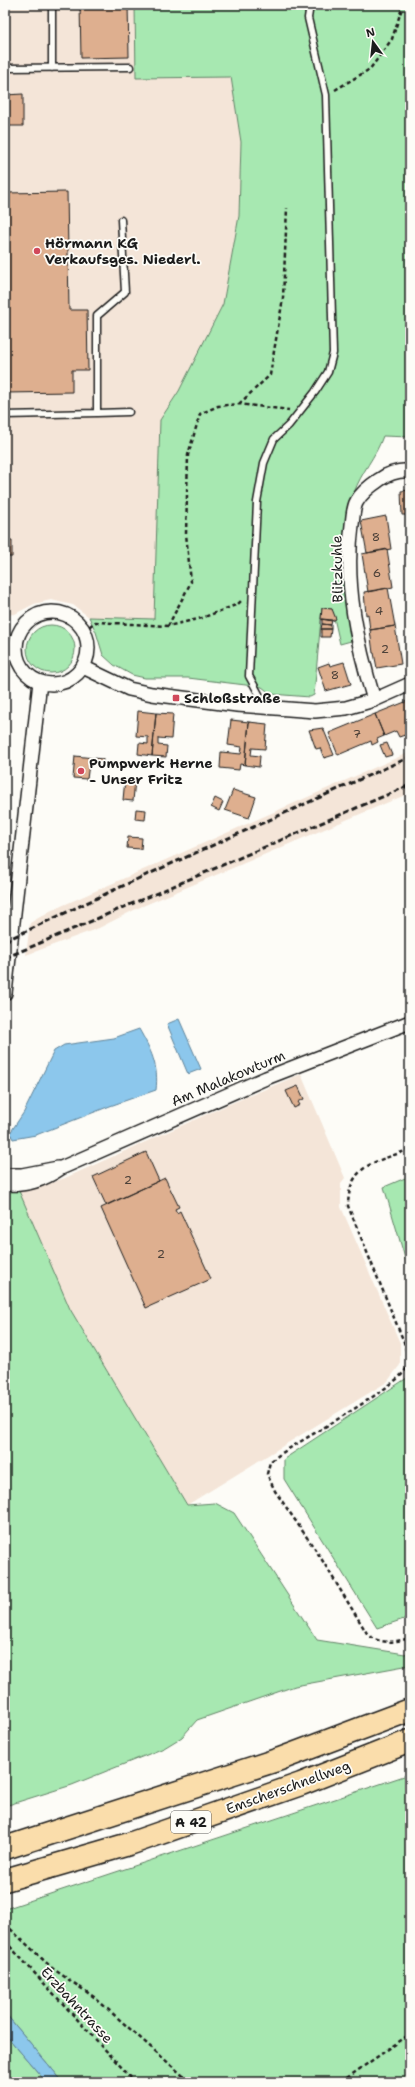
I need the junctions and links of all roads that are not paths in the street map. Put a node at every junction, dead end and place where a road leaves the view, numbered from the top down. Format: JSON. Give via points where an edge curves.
{"nodes":[{"id":1,"x":52,"y":5,"type":"edge"},
{"id":2,"x":310,"y":5,"type":"edge"},
{"id":3,"x":130,"y":67,"type":"dead end"},
{"id":4,"x":5,"y":68,"type":"edge"},
{"id":5,"x":52,"y":68,"type":"junction"},
{"id":6,"x":121,"y":220,"type":"dead end"},
{"id":7,"x":129,"y":412,"type":"dead end"},
{"id":8,"x":97,"y":413,"type":"junction"},
{"id":9,"x":5,"y":415,"type":"edge"},
{"id":10,"x":410,"y":471,"type":"edge"},
{"id":11,"x":11,"y":637,"type":"edge"},
{"id":12,"x":83,"y":667,"type":"junction"},
{"id":13,"x":40,"y":682,"type":"junction"},
{"id":14,"x":410,"y":684,"type":"edge"},
{"id":15,"x":374,"y":700,"type":"junction"},
{"id":16,"x":266,"y":707,"type":"junction"},
{"id":17,"x":5,"y":993,"type":"edge"},
{"id":18,"x":410,"y":1022,"type":"edge"},
{"id":19,"x":62,"y":1168,"type":"junction"},
{"id":20,"x":5,"y":1175,"type":"edge"},
{"id":21,"x":5,"y":1184,"type":"edge"},
{"id":22,"x":410,"y":1710,"type":"edge"},
{"id":23,"x":410,"y":1741,"type":"edge"},
{"id":24,"x":5,"y":1848,"type":"edge"},
{"id":25,"x":5,"y":1880,"type":"edge"}],
"edges":[{"from":1,"to":5,"type":"lane"},
{"from":2,"to":16,"type":"lane","via":[[308,18],[326,95],[334,353],[328,372],[289,425],[274,439],[264,463],[257,502],[249,676]]},
{"from":3,"to":5,"type":"lane"},
{"from":4,"to":5,"type":"lane"},
{"from":6,"to":8,"type":"lane","via":[[125,292],[97,316]]},
{"from":7,"to":8,"type":"lane"},
{"from":8,"to":9,"type":"lane"},
{"from":10,"to":15,"type":"street","name":"Blitzkuhle","via":[[398,470],[382,478],[366,489],[356,502],[350,580],[354,615]]},
{"from":11,"to":12,"type":"street","via":[[34,617],[53,612],[71,617],[84,631],[88,649]]},
{"from":11,"to":13,"type":"street","via":[[20,665],[28,675]]},
{"from":12,"to":13,"type":"street","via":[[64,682]]},
{"from":12,"to":16,"type":"street","via":[[98,676],[136,691],[176,698]]},
{"from":13,"to":17,"type":"street"},
{"from":14,"to":15,"type":"street"},
{"from":15,"to":16,"type":"street","via":[[315,711]]},
{"from":18,"to":19,"type":"street","name":"Am Malakowturm","via":[[266,1078]]},
{"from":19,"to":20,"type":"street","name":"Am Malakowturm","via":[[22,1175]]},
{"from":19,"to":21,"type":"street","name":"Am Malakowturm","via":[[44,1180]]},
{"from":22,"to":24,"type":"highway","name":"Emscherschnellweg","number":"A 42","via":[[280,1760]]},
{"from":23,"to":25,"type":"highway","name":"Emscherschnellweg","number":"A 42","via":[[301,1784],[129,1844]]}]}
